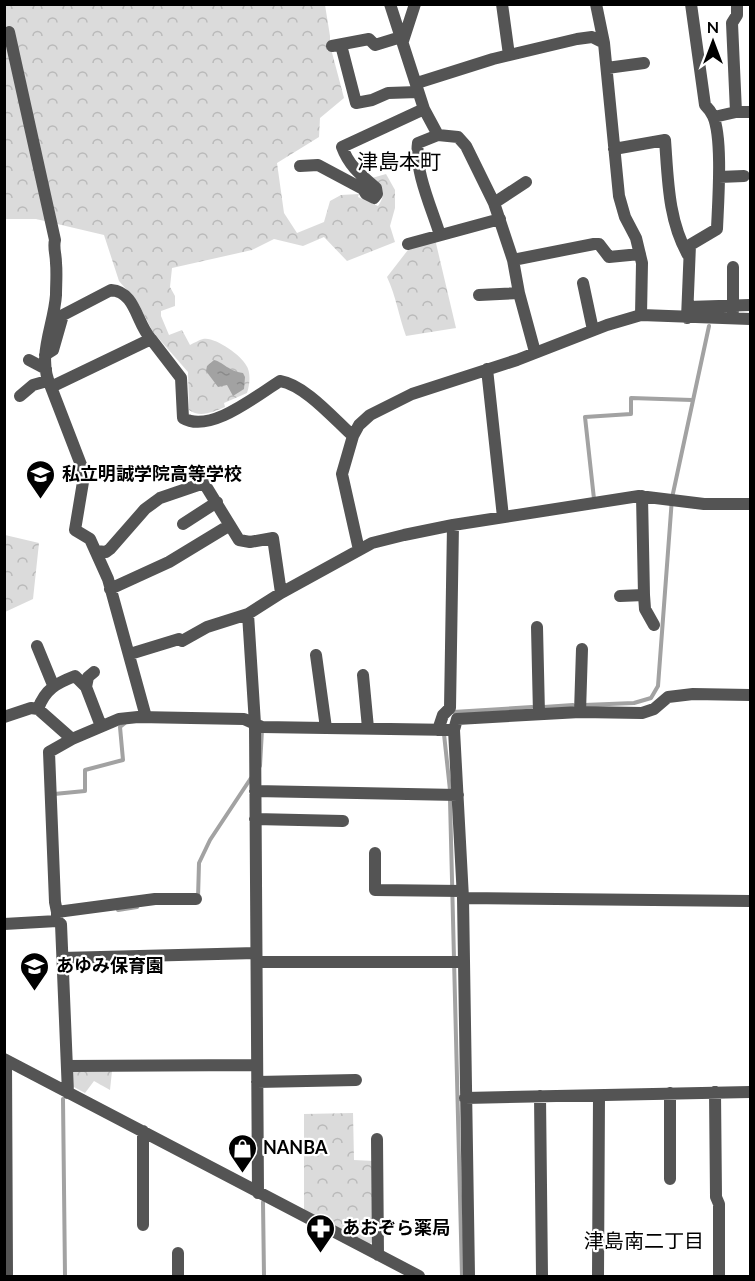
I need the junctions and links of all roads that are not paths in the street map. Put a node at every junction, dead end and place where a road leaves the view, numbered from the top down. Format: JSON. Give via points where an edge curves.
{"nodes":[{"id":1,"x":390,"y":4,"type":"edge"},
{"id":2,"x":415,"y":4,"type":"edge"},
{"id":3,"x":502,"y":4,"type":"edge"},
{"id":4,"x":596,"y":4,"type":"edge"},
{"id":5,"x":691,"y":4,"type":"edge"},
{"id":6,"x":737,"y":4,"type":"edge"},
{"id":7,"x":9,"y":32,"type":"dead end"},
{"id":8,"x":402,"y":39,"type":"junction"},
{"id":9,"x":604,"y":43,"type":"junction"},
{"id":10,"x":509,"y":55,"type":"junction"},
{"id":11,"x":644,"y":63,"type":"dead end"},
{"id":12,"x":607,"y":68,"type":"junction"},
{"id":13,"x":417,"y":87,"type":"junction"},
{"id":14,"x":424,"y":109,"type":"junction"},
{"id":15,"x":736,"y":112,"type":"junction"},
{"id":16,"x":750,"y":112,"type":"edge"},
{"id":17,"x":714,"y":117,"type":"junction"},
{"id":18,"x":438,"y":135,"type":"junction"},
{"id":19,"x":614,"y":148,"type":"junction"},
{"id":20,"x":300,"y":166,"type":"dead end"},
{"id":21,"x":744,"y":176,"type":"dead end"},
{"id":22,"x":719,"y":177,"type":"junction"},
{"id":23,"x":526,"y":182,"type":"dead end"},
{"id":24,"x":494,"y":203,"type":"junction"},
{"id":25,"x":500,"y":219,"type":"junction"},
{"id":26,"x":440,"y":235,"type":"junction"},
{"id":27,"x":408,"y":244,"type":"dead end"},
{"id":28,"x":640,"y":254,"type":"junction"},
{"id":29,"x":688,"y":255,"type":"junction"},
{"id":30,"x":513,"y":260,"type":"junction"},
{"id":31,"x":733,"y":267,"type":"dead end"},
{"id":32,"x":583,"y":283,"type":"dead end"},
{"id":33,"x":519,"y":293,"type":"junction"},
{"id":34,"x":479,"y":295,"type":"dead end"},
{"id":35,"x":733,"y":305,"type":"junction"},
{"id":36,"x":750,"y":305,"type":"edge"},
{"id":37,"x":687,"y":313,"type":"junction"},
{"id":38,"x":641,"y":315,"type":"junction"},
{"id":39,"x":750,"y":319,"type":"edge"},
{"id":40,"x":733,"y":320,"type":"junction"},
{"id":41,"x":593,"y":330,"type":"junction"},
{"id":42,"x":151,"y":339,"type":"junction"},
{"id":43,"x":535,"y":352,"type":"junction"},
{"id":44,"x":45,"y":355,"type":"junction"},
{"id":45,"x":29,"y":360,"type":"dead end"},
{"id":46,"x":487,"y":369,"type":"junction"},
{"id":47,"x":48,"y":379,"type":"junction"},
{"id":48,"x":20,"y":396,"type":"dead end"},
{"id":49,"x":353,"y":436,"type":"junction"},
{"id":50,"x":642,"y":496,"type":"junction"},
{"id":51,"x":217,"y":502,"type":"junction"},
{"id":52,"x":750,"y":504,"type":"edge"},
{"id":53,"x":503,"y":517,"type":"junction"},
{"id":54,"x":183,"y":524,"type":"dead end"},
{"id":55,"x":230,"y":525,"type":"junction"},
{"id":56,"x":453,"y":525,"type":"junction"},
{"id":57,"x":359,"y":550,"type":"junction"},
{"id":58,"x":96,"y":552,"type":"junction"},
{"id":59,"x":110,"y":589,"type":"junction"},
{"id":60,"x":281,"y":593,"type":"junction"},
{"id":61,"x":644,"y":595,"type":"junction"},
{"id":62,"x":620,"y":596,"type":"dead end"},
{"id":63,"x":248,"y":614,"type":"junction"},
{"id":64,"x":654,"y":625,"type":"dead end"},
{"id":65,"x":537,"y":627,"type":"dead end"},
{"id":66,"x":37,"y":646,"type":"dead end"},
{"id":67,"x":582,"y":649,"type":"dead end"},
{"id":68,"x":129,"y":654,"type":"junction"},
{"id":69,"x":316,"y":655,"type":"dead end"},
{"id":70,"x":94,"y":672,"type":"dead end"},
{"id":71,"x":363,"y":675,"type":"dead end"},
{"id":72,"x":53,"y":685,"type":"junction"},
{"id":73,"x":86,"y":687,"type":"junction"},
{"id":74,"x":750,"y":695,"type":"edge"},
{"id":75,"x":38,"y":709,"type":"junction"},
{"id":76,"x":580,"y":712,"type":"junction"},
{"id":77,"x":6,"y":713,"type":"edge"},
{"id":78,"x":538,"y":714,"type":"junction"},
{"id":79,"x":146,"y":717,"type":"junction"},
{"id":80,"x":255,"y":724,"type":"junction"},
{"id":81,"x":101,"y":726,"type":"junction"},
{"id":82,"x":326,"y":728,"type":"junction"},
{"id":83,"x":368,"y":728,"type":"junction"},
{"id":84,"x":438,"y":729,"type":"junction"},
{"id":85,"x":454,"y":730,"type":"junction"},
{"id":86,"x":72,"y":739,"type":"junction"},
{"id":87,"x":255,"y":791,"type":"junction"},
{"id":88,"x":458,"y":795,"type":"junction"},
{"id":89,"x":255,"y":819,"type":"junction"},
{"id":90,"x":344,"y":821,"type":"dead end"},
{"id":91,"x":375,"y":853,"type":"dead end"},
{"id":92,"x":458,"y":893,"type":"junction"},
{"id":93,"x":196,"y":899,"type":"dead end"},
{"id":94,"x":750,"y":901,"type":"edge"},
{"id":95,"x":57,"y":917,"type":"junction"},
{"id":96,"x":4,"y":924,"type":"edge"},
{"id":97,"x":62,"y":958,"type":"junction"},
{"id":98,"x":256,"y":958,"type":"junction"},
{"id":99,"x":458,"y":962,"type":"junction"},
{"id":100,"x":5,"y":1060,"type":"edge"},
{"id":101,"x":257,"y":1065,"type":"junction"},
{"id":102,"x":67,"y":1066,"type":"junction"},
{"id":103,"x":356,"y":1080,"type":"dead end"},
{"id":104,"x":257,"y":1082,"type":"junction"},
{"id":105,"x":715,"y":1092,"type":"junction"},
{"id":106,"x":750,"y":1092,"type":"edge"},
{"id":107,"x":68,"y":1093,"type":"junction"},
{"id":108,"x":670,"y":1093,"type":"junction"},
{"id":109,"x":540,"y":1096,"type":"junction"},
{"id":110,"x":599,"y":1096,"type":"junction"},
{"id":111,"x":465,"y":1098,"type":"junction"},
{"id":112,"x":143,"y":1131,"type":"junction"},
{"id":113,"x":377,"y":1139,"type":"dead end"},
{"id":114,"x":670,"y":1179,"type":"dead end"},
{"id":115,"x":258,"y":1193,"type":"junction"},
{"id":116,"x":143,"y":1225,"type":"dead end"},
{"id":117,"x":178,"y":1252,"type":"dead end"},
{"id":118,"x":378,"y":1255,"type":"junction"},
{"id":119,"x":7,"y":1276,"type":"edge"},
{"id":120,"x":178,"y":1276,"type":"edge"},
{"id":121,"x":419,"y":1276,"type":"edge"},
{"id":122,"x":469,"y":1276,"type":"edge"},
{"id":123,"x":542,"y":1276,"type":"edge"},
{"id":124,"x":598,"y":1276,"type":"edge"},
{"id":125,"x":720,"y":1276,"type":"edge"}],
"edges":[{"from":1,"to":8,"type":"street"},
{"from":2,"to":8,"type":"street"},
{"from":3,"to":10,"type":"street"},
{"from":4,"to":9,"type":"street"},
{"from":5,"to":17,"type":"street","via":[[705,105]]},
{"from":6,"to":15,"type":"street","via":[[732,23]]},
{"from":7,"to":44,"type":"street","via":[[55,240],[55,309]]},
{"from":8,"to":13,"type":"street"},
{"from":8,"to":13,"type":"street","via":[[375,45],[369,39],[337,46],[356,103]]},
{"from":9,"to":10,"type":"street","via":[[592,37]]},
{"from":9,"to":12,"type":"street"},
{"from":10,"to":13,"type":"street","via":[[449,71]]},
{"from":11,"to":12,"type":"street"},
{"from":12,"to":19,"type":"street"},
{"from":13,"to":14,"type":"street"},
{"from":14,"to":18,"type":"street"},
{"from":14,"to":20,"type":"street","via":[[342,147],[353,169],[376,188],[374,198],[318,165]]},
{"from":15,"to":16,"type":"street"},
{"from":15,"to":17,"type":"street"},
{"from":17,"to":22,"type":"street"},
{"from":18,"to":24,"type":"street","via":[[458,137],[466,146]]},
{"from":18,"to":26,"type":"street","via":[[418,143],[417,150],[422,182]]},
{"from":19,"to":28,"type":"street","via":[[619,196]]},
{"from":19,"to":29,"type":"street","via":[[664,140],[669,199]]},
{"from":21,"to":22,"type":"street"},
{"from":22,"to":29,"type":"street","via":[[717,229],[690,245]]},
{"from":23,"to":24,"type":"street"},
{"from":24,"to":25,"type":"street"},
{"from":25,"to":26,"type":"street"},
{"from":25,"to":30,"type":"street"},
{"from":26,"to":27,"type":"street"},
{"from":28,"to":30,"type":"street","via":[[609,257],[599,244],[594,244]]},
{"from":28,"to":38,"type":"street"},
{"from":29,"to":37,"type":"street"},
{"from":30,"to":33,"type":"street"},
{"from":31,"to":35,"type":"street"},
{"from":32,"to":41,"type":"street"},
{"from":33,"to":34,"type":"street"},
{"from":33,"to":43,"type":"street"},
{"from":35,"to":36,"type":"street"},
{"from":35,"to":37,"type":"street"},
{"from":35,"to":40,"type":"street"},
{"from":37,"to":38,"type":"street"},
{"from":37,"to":40,"type":"street"},
{"from":38,"to":41,"type":"street"},
{"from":39,"to":40,"type":"street"},
{"from":41,"to":43,"type":"street"},
{"from":42,"to":44,"type":"street","via":[[129,298],[111,290],[63,315],[53,350]]},
{"from":42,"to":47,"type":"street"},
{"from":42,"to":49,"type":"street","via":[[181,378],[183,418],[190,422],[204,423],[221,417],[280,381],[305,393]]},
{"from":43,"to":46,"type":"street"},
{"from":44,"to":47,"type":"street"},
{"from":45,"to":47,"type":"street"},
{"from":46,"to":49,"type":"street","via":[[412,393],[370,415]]},
{"from":46,"to":53,"type":"street"},
{"from":47,"to":48,"type":"street"},
{"from":47,"to":58,"type":"street","via":[[84,476],[75,530],[90,539]]},
{"from":49,"to":57,"type":"street","via":[[342,474]]},
{"from":50,"to":52,"type":"street","via":[[704,504]]},
{"from":50,"to":53,"type":"street"},
{"from":50,"to":61,"type":"street"},
{"from":51,"to":54,"type":"street"},
{"from":51,"to":55,"type":"street"},
{"from":51,"to":58,"type":"street","via":[[204,483],[160,498],[145,509],[110,549]]},
{"from":53,"to":56,"type":"street"},
{"from":55,"to":59,"type":"street","via":[[169,562]]},
{"from":55,"to":60,"type":"street","via":[[242,542],[273,538]]},
{"from":56,"to":57,"type":"street","via":[[372,543]]},
{"from":56,"to":84,"type":"street","via":[[450,708]]},
{"from":57,"to":60,"type":"street"},
{"from":58,"to":59,"type":"street"},
{"from":59,"to":68,"type":"street"},
{"from":60,"to":63,"type":"street"},
{"from":61,"to":62,"type":"street"},
{"from":61,"to":64,"type":"street","via":[[645,609]]},
{"from":63,"to":68,"type":"street","via":[[207,627],[182,641]]},
{"from":63,"to":80,"type":"street"},
{"from":65,"to":78,"type":"street"},
{"from":66,"to":72,"type":"street"},
{"from":67,"to":76,"type":"street"},
{"from":68,"to":79,"type":"street"},
{"from":69,"to":82,"type":"street"},
{"from":70,"to":73,"type":"street"},
{"from":71,"to":83,"type":"street"},
{"from":72,"to":73,"type":"street","via":[[75,676]]},
{"from":72,"to":75,"type":"street"},
{"from":73,"to":81,"type":"street"},
{"from":74,"to":76,"type":"street","via":[[668,697],[642,713]]},
{"from":75,"to":77,"type":"street"},
{"from":75,"to":86,"type":"street"},
{"from":76,"to":78,"type":"street"},
{"from":78,"to":85,"type":"street","via":[[457,720]]},
{"from":79,"to":80,"type":"street","via":[[244,719]]},
{"from":79,"to":81,"type":"street","via":[[119,719]]},
{"from":80,"to":82,"type":"street"},
{"from":80,"to":87,"type":"street"},
{"from":81,"to":86,"type":"street"},
{"from":82,"to":83,"type":"street"},
{"from":83,"to":84,"type":"street"},
{"from":84,"to":85,"type":"street"},
{"from":85,"to":88,"type":"street"},
{"from":86,"to":95,"type":"street","via":[[49,752]]},
{"from":87,"to":88,"type":"street"},
{"from":87,"to":89,"type":"street"},
{"from":88,"to":92,"type":"street"},
{"from":89,"to":90,"type":"street"},
{"from":89,"to":98,"type":"street"},
{"from":91,"to":92,"type":"street","via":[[375,890]]},
{"from":92,"to":94,"type":"street"},
{"from":92,"to":99,"type":"street"},
{"from":93,"to":95,"type":"street","via":[[155,899]]},
{"from":95,"to":96,"type":"street"},
{"from":95,"to":97,"type":"street","via":[[61,924]]},
{"from":97,"to":98,"type":"street"},
{"from":97,"to":102,"type":"street"},
{"from":98,"to":99,"type":"street"},
{"from":98,"to":101,"type":"street"},
{"from":99,"to":111,"type":"street"},
{"from":100,"to":107,"type":"street"},
{"from":100,"to":119,"type":"street"},
{"from":101,"to":102,"type":"street"},
{"from":101,"to":104,"type":"street"},
{"from":102,"to":107,"type":"street"},
{"from":103,"to":104,"type":"street"},
{"from":104,"to":115,"type":"street"},
{"from":105,"to":106,"type":"street"},
{"from":105,"to":108,"type":"street"},
{"from":105,"to":125,"type":"street"},
{"from":107,"to":112,"type":"street"},
{"from":108,"to":110,"type":"street"},
{"from":108,"to":114,"type":"street"},
{"from":109,"to":110,"type":"street"},
{"from":109,"to":111,"type":"street"},
{"from":109,"to":123,"type":"street"},
{"from":110,"to":124,"type":"street"},
{"from":111,"to":122,"type":"street"},
{"from":112,"to":115,"type":"street"},
{"from":112,"to":116,"type":"street"},
{"from":113,"to":118,"type":"street"},
{"from":115,"to":118,"type":"street"},
{"from":117,"to":120,"type":"street"},
{"from":118,"to":121,"type":"street"}]}
